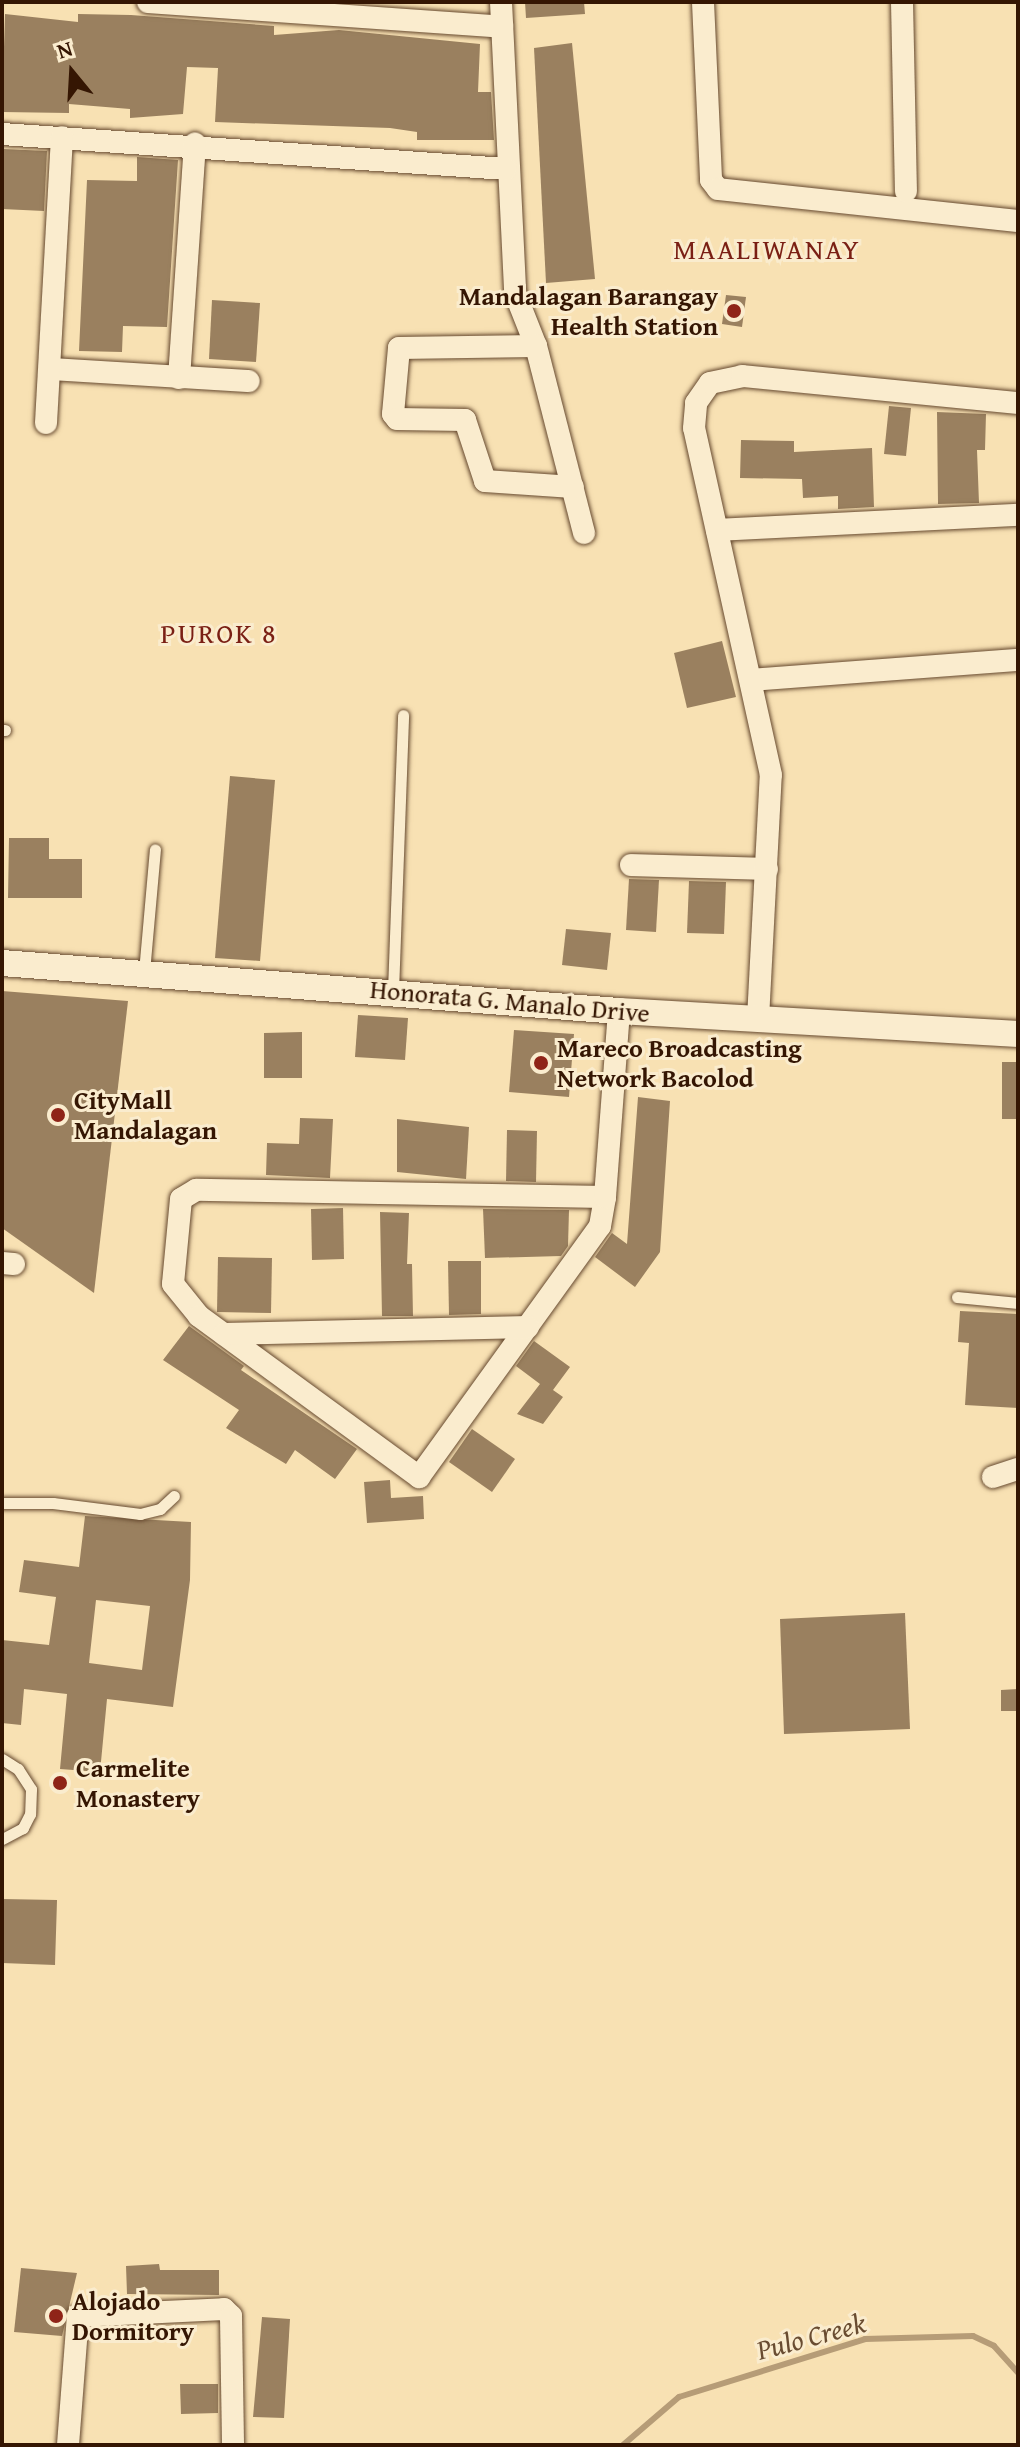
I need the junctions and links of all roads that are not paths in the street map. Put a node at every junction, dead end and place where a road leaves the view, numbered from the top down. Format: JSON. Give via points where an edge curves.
{"nodes":[{"id":1,"x":148,"y":2,"type":"edge"},
{"id":2,"x":501,"y":2,"type":"edge"},
{"id":3,"x":703,"y":2,"type":"edge"},
{"id":4,"x":902,"y":2,"type":"edge"},
{"id":5,"x":502,"y":27,"type":"junction"},
{"id":6,"x":2,"y":134,"type":"edge"},
{"id":7,"x":62,"y":137,"type":"junction"},
{"id":8,"x":195,"y":144,"type":"junction"},
{"id":9,"x":506,"y":169,"type":"junction"},
{"id":10,"x":906,"y":191,"type":"dead end"},
{"id":11,"x":1018,"y":221,"type":"edge"},
{"id":12,"x":536,"y":346,"type":"junction"},
{"id":13,"x":50,"y":369,"type":"junction"},
{"id":14,"x":179,"y":378,"type":"junction"},
{"id":15,"x":249,"y":381,"type":"dead end"},
{"id":16,"x":1018,"y":403,"type":"edge"},
{"id":17,"x":46,"y":423,"type":"dead end"},
{"id":18,"x":573,"y":487,"type":"junction"},
{"id":19,"x":1018,"y":515,"type":"edge"},
{"id":20,"x":717,"y":530,"type":"junction"},
{"id":21,"x":584,"y":533,"type":"dead end"},
{"id":22,"x":1018,"y":660,"type":"edge"},
{"id":23,"x":751,"y":680,"type":"junction"},
{"id":24,"x":403,"y":715,"type":"dead end"},
{"id":25,"x":155,"y":849,"type":"dead end"},
{"id":26,"x":631,"y":865,"type":"dead end"},
{"id":27,"x":767,"y":869,"type":"junction"},
{"id":28,"x":2,"y":963,"type":"edge"},
{"id":29,"x":144,"y":972,"type":"junction"},
{"id":30,"x":393,"y":991,"type":"junction"},
{"id":31,"x":619,"y":1011,"type":"junction"},
{"id":32,"x":758,"y":1019,"type":"junction"},
{"id":33,"x":1018,"y":1034,"type":"edge"},
{"id":34,"x":605,"y":1197,"type":"junction"},
{"id":35,"x":957,"y":1297,"type":"dead end"},
{"id":36,"x":1018,"y":1303,"type":"edge"},
{"id":37,"x":528,"y":1327,"type":"junction"},
{"id":38,"x":224,"y":1334,"type":"junction"},
{"id":39,"x":1018,"y":1469,"type":"edge"},
{"id":40,"x":993,"y":1477,"type":"dead end"},
{"id":41,"x":174,"y":1496,"type":"dead end"},
{"id":42,"x":2,"y":1503,"type":"edge"},
{"id":43,"x":2,"y":1759,"type":"edge"},
{"id":44,"x":2,"y":1839,"type":"edge"},
{"id":45,"x":68,"y":2445,"type":"edge"},
{"id":46,"x":233,"y":2445,"type":"edge"}],
"edges":[{"from":1,"to":5,"type":"street"},
{"from":2,"to":5,"type":"street"},
{"from":3,"to":11,"type":"street","via":[[711,180],[718,189]]},
{"from":4,"to":10,"type":"street"},
{"from":5,"to":9,"type":"street"},
{"from":6,"to":7,"type":"street"},
{"from":7,"to":8,"type":"street"},
{"from":7,"to":13,"type":"street"},
{"from":8,"to":9,"type":"street"},
{"from":8,"to":14,"type":"street"},
{"from":9,"to":12,"type":"street","via":[[515,293]]},
{"from":12,"to":18,"type":"street"},
{"from":12,"to":18,"type":"street","via":[[399,348],[393,414],[397,419],[465,420],[485,481]]},
{"from":13,"to":14,"type":"street"},
{"from":13,"to":17,"type":"street"},
{"from":14,"to":15,"type":"street"},
{"from":16,"to":20,"type":"street","via":[[742,376],[717,379],[701,392],[693,412]]},
{"from":18,"to":21,"type":"street"},
{"from":19,"to":20,"type":"street"},
{"from":20,"to":23,"type":"street"},
{"from":22,"to":23,"type":"street"},
{"from":23,"to":27,"type":"street","via":[[772,791]]},
{"from":24,"to":30,"type":"lane"},
{"from":25,"to":29,"type":"lane"},
{"from":26,"to":27,"type":"street"},
{"from":27,"to":32,"type":"street"},
{"from":28,"to":29,"type":"street","name":"Honorata G. Manalo Drive"},
{"from":29,"to":30,"type":"street","name":"Honorata G. Manalo Drive"},
{"from":30,"to":31,"type":"street","name":"Honorata G. Manalo Drive"},
{"from":31,"to":32,"type":"street","name":"Honorata G. Manalo Drive"},
{"from":31,"to":34,"type":"street"},
{"from":32,"to":33,"type":"street","name":"Honorata G. Manalo Drive"},
{"from":34,"to":37,"type":"street","via":[[600,1226]]},
{"from":34,"to":38,"type":"street","via":[[191,1191],[181,1199],[173,1284],[186,1305]]},
{"from":35,"to":36,"type":"lane"},
{"from":37,"to":38,"type":"street"},
{"from":37,"to":38,"type":"street","via":[[419,1477]]},
{"from":39,"to":40,"type":"street"},
{"from":41,"to":42,"type":"lane","via":[[160,1509],[140,1514],[53,1503]]},
{"from":43,"to":44,"type":"lane","via":[[18,1769],[31,1789],[30,1814],[23,1828]]},
{"from":45,"to":46,"type":"street","via":[[78,2316],[224,2309],[231,2316]]}]}
